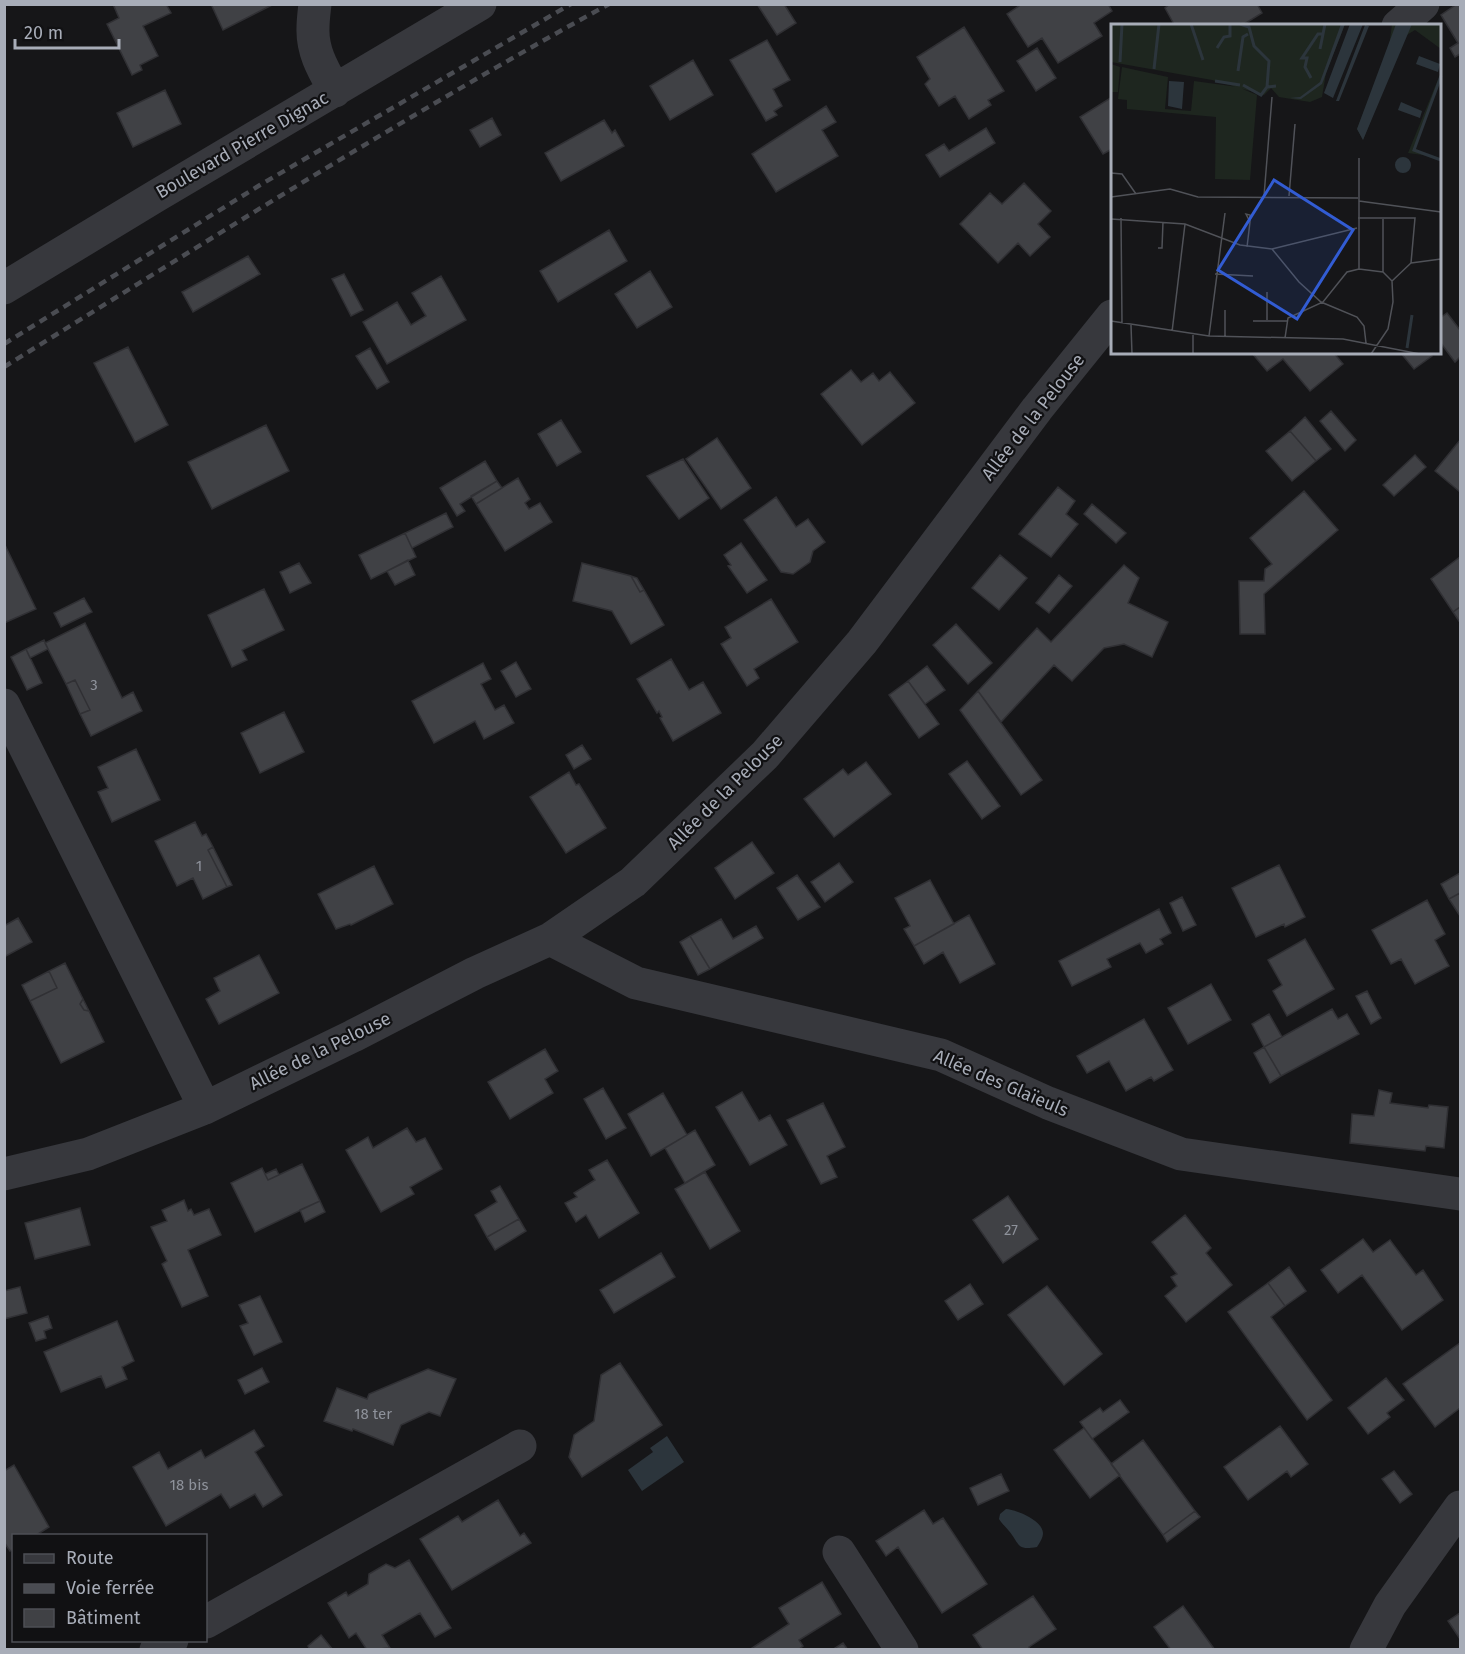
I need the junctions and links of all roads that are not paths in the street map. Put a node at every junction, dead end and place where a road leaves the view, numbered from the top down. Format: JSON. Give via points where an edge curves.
{"nodes":[{"id":1,"x":315,"y":4,"type":"edge"},
{"id":2,"x":480,"y":4,"type":"edge"},
{"id":3,"x":1423,"y":4,"type":"edge"},
{"id":4,"x":1400,"y":24,"type":"edge"},
{"id":5,"x":335,"y":91,"type":"junction"},
{"id":6,"x":4,"y":288,"type":"edge"},
{"id":7,"x":1111,"y":318,"type":"edge"},
{"id":8,"x":4,"y":705,"type":"edge"},
{"id":9,"x":17,"y":750,"type":"edge"},
{"id":10,"x":550,"y":939,"type":"junction"},
{"id":11,"x":205,"y":1108,"type":"junction"},
{"id":12,"x":4,"y":1174,"type":"edge"},
{"id":13,"x":1461,"y":1194,"type":"edge"},
{"id":14,"x":520,"y":1446,"type":"dead end"},
{"id":15,"x":1461,"y":1507,"type":"edge"},
{"id":16,"x":839,"y":1552,"type":"dead end"},
{"id":17,"x":207,"y":1621,"type":"edge"},
{"id":18,"x":170,"y":1642,"type":"edge"},
{"id":19,"x":156,"y":1650,"type":"edge"},
{"id":20,"x":902,"y":1650,"type":"edge"},
{"id":21,"x":1366,"y":1650,"type":"edge"}],
"edges":[{"from":1,"to":5,"type":"street","via":[[312,29],[317,57]]},
{"from":2,"to":5,"type":"street","name":"Boulevard Pierre Dignac"},
{"from":3,"to":4,"type":"street"},
{"from":5,"to":6,"type":"street","name":"Boulevard Pierre Dignac"},
{"from":7,"to":10,"type":"street","name":"Allée de la Pelouse","via":[[1037,409],[862,642],[765,755],[633,882]]},
{"from":8,"to":9,"type":"street"},
{"from":9,"to":11,"type":"street"},
{"from":10,"to":11,"type":"street","name":"Allée de la Pelouse"},
{"from":10,"to":13,"type":"street","name":"Allée des Glaïeuls","via":[[636,983],[941,1056],[1048,1103],[1181,1154]]},
{"from":11,"to":12,"type":"street","name":"Allée de la Pelouse","via":[[88,1154]]},
{"from":14,"to":17,"type":"street"},
{"from":15,"to":21,"type":"street","via":[[1390,1605]]},
{"from":16,"to":20,"type":"street"},
{"from":18,"to":19,"type":"street"}]}
